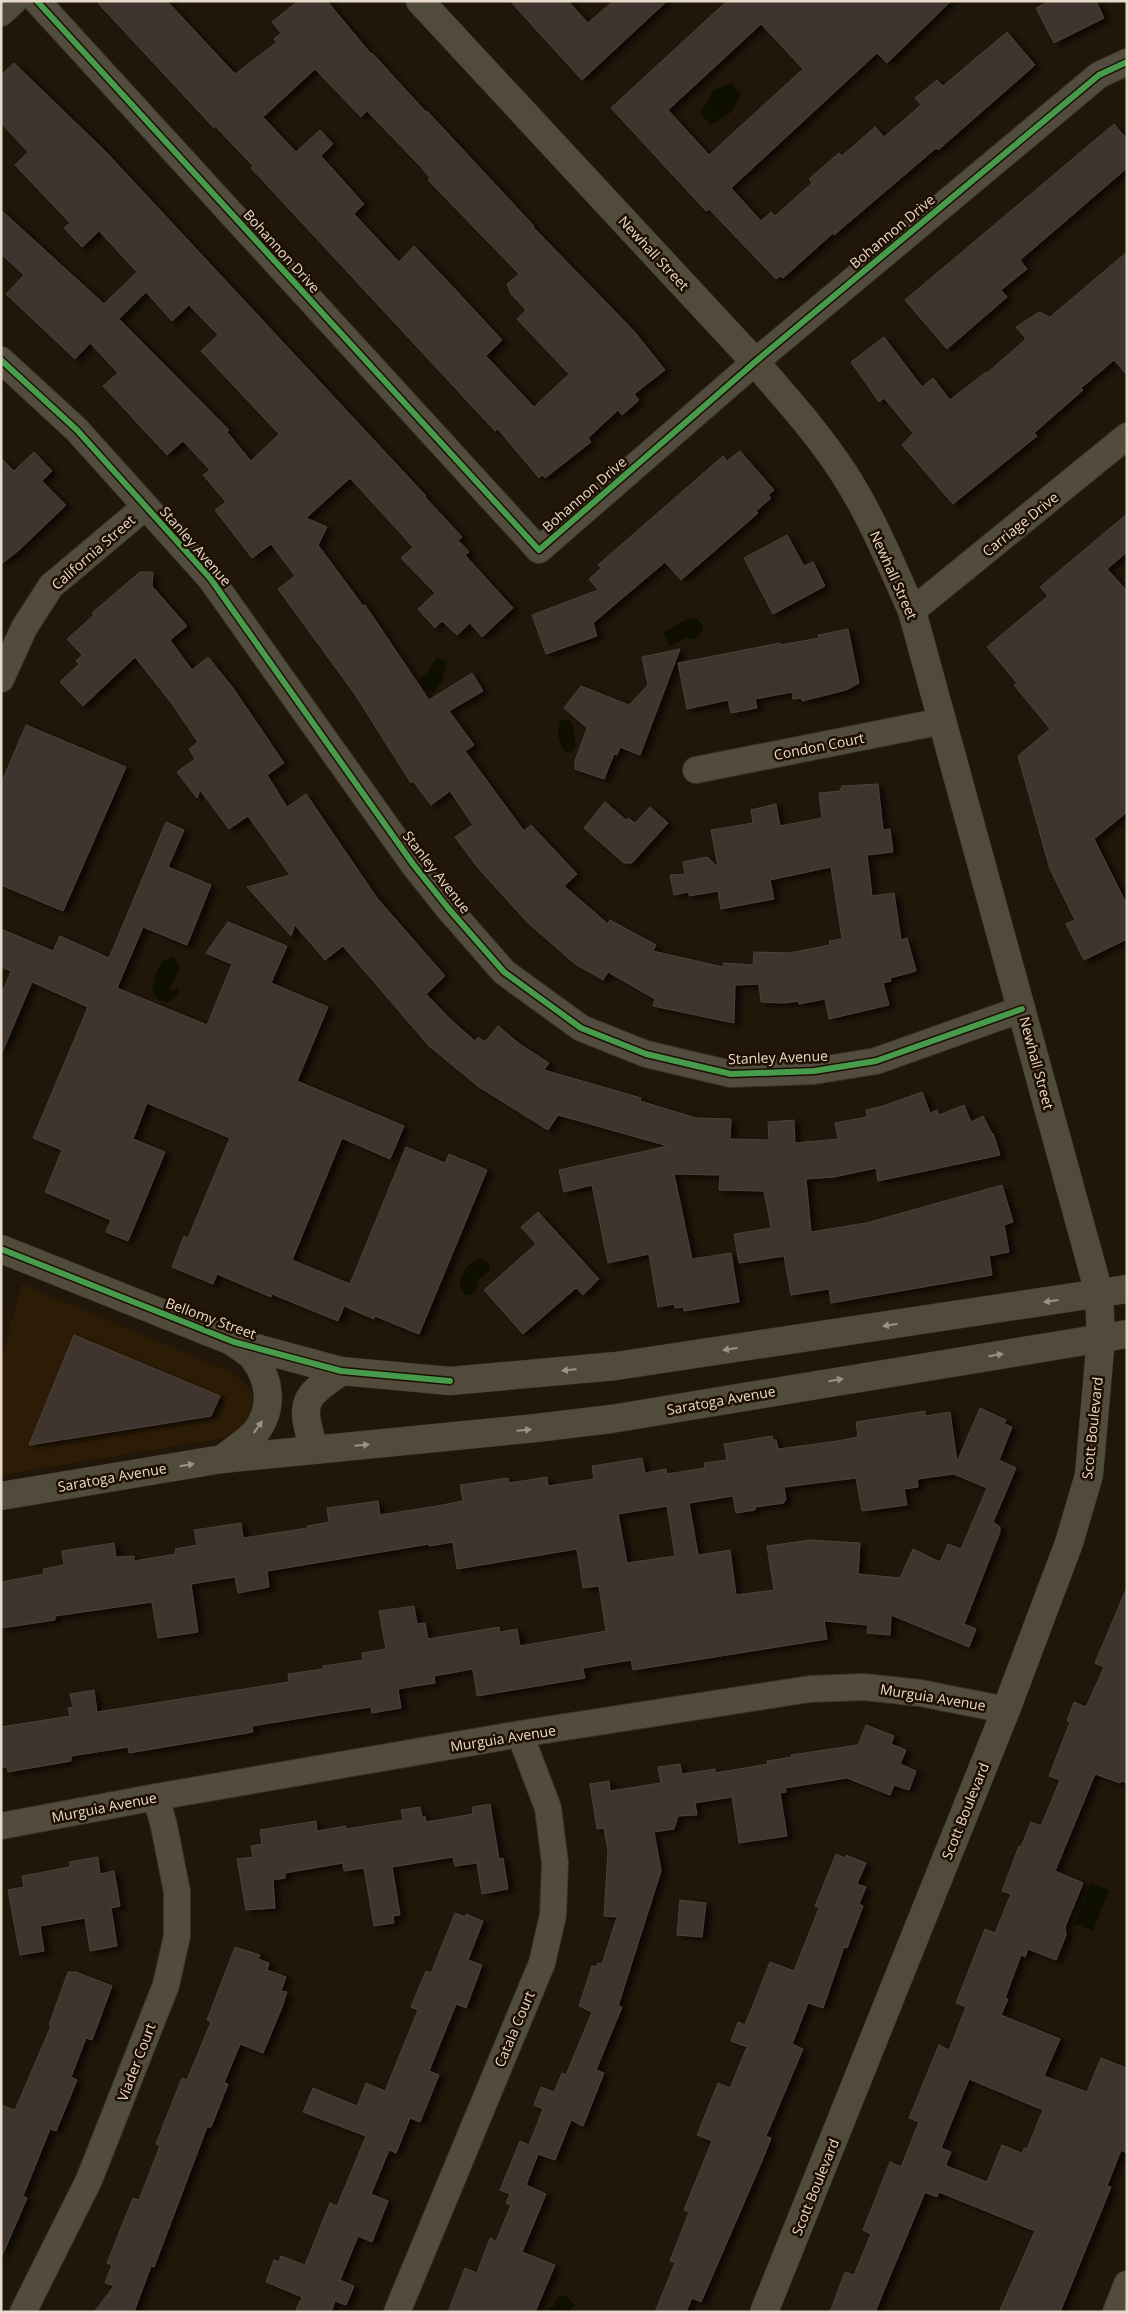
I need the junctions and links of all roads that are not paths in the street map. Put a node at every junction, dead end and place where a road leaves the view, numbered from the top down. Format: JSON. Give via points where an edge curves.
{"nodes":[{"id":1,"x":14,"y":1,"type":"edge"},
{"id":2,"x":36,"y":1,"type":"edge"},
{"id":3,"x":420,"y":1,"type":"edge"},
{"id":4,"x":1,"y":13,"type":"edge"},
{"id":5,"x":1127,"y":62,"type":"edge"},
{"id":6,"x":1,"y":360,"type":"edge"},
{"id":7,"x":755,"y":362,"type":"junction"},
{"id":8,"x":1127,"y":436,"type":"edge"},
{"id":9,"x":145,"y":507,"type":"junction"},
{"id":10,"x":912,"y":611,"type":"junction"},
{"id":11,"x":1,"y":679,"type":"edge"},
{"id":12,"x":943,"y":721,"type":"junction"},
{"id":13,"x":696,"y":770,"type":"dead end"},
{"id":14,"x":1022,"y":1009,"type":"junction"},
{"id":15,"x":1,"y":1249,"type":"edge"},
{"id":16,"x":1127,"y":1288,"type":"edge"},
{"id":17,"x":1099,"y":1294,"type":"junction"},
{"id":18,"x":1114,"y":1336,"type":"edge"},
{"id":19,"x":234,"y":1342,"type":"junction"},
{"id":20,"x":342,"y":1371,"type":"junction"},
{"id":21,"x":314,"y":1449,"type":"junction"},
{"id":22,"x":222,"y":1459,"type":"junction"},
{"id":23,"x":1,"y":1496,"type":"edge"},
{"id":24,"x":1006,"y":1710,"type":"junction"},
{"id":25,"x":520,"y":1734,"type":"junction"},
{"id":26,"x":156,"y":1797,"type":"junction"},
{"id":27,"x":1,"y":1826,"type":"edge"},
{"id":28,"x":1127,"y":2284,"type":"edge"},
{"id":29,"x":23,"y":2312,"type":"edge"},
{"id":30,"x":397,"y":2312,"type":"edge"},
{"id":31,"x":764,"y":2312,"type":"edge"},
{"id":32,"x":1116,"y":2312,"type":"edge"}],
"edges":[{"from":1,"to":4,"type":"street"},
{"from":2,"to":7,"type":"street","name":"Bohannon Drive","via":[[539,550]]},
{"from":3,"to":7,"type":"main road","name":"Newhall Street"},
{"from":5,"to":7,"type":"street","name":"Bohannon Drive","via":[[1099,76]]},
{"from":6,"to":9,"type":"street","name":"Stanley Avenue","via":[[77,430]]},
{"from":7,"to":10,"type":"main road","name":"Newhall Street","via":[[842,472],[877,534]]},
{"from":8,"to":10,"type":"street","name":"Carriage Drive"},
{"from":9,"to":11,"type":"street","name":"California Street","via":[[51,586],[24,628]]},
{"from":9,"to":14,"type":"street","name":"Stanley Avenue","via":[[210,578],[413,864],[448,908],[504,972],[581,1028],[646,1054],[731,1074],[814,1071],[876,1061]]},
{"from":10,"to":12,"type":"main road","name":"Newhall Street"},
{"from":12,"to":13,"type":"street","name":"Condon Court"},
{"from":12,"to":14,"type":"main road","name":"Newhall Street"},
{"from":14,"to":17,"type":"main road","name":"Newhall Street"},
{"from":15,"to":19,"type":"main road","name":"Bellomy Street"},
{"from":16,"to":17,"type":"main road"},
{"from":17,"to":18,"type":"main road","name":"Scott Boulevard"},
{"from":17,"to":20,"type":"main road","name":"Bellomy Street","one_way":true,"via":[[616,1366],[450,1381]]},
{"from":21,"to":18,"type":"main road","name":"Saratoga Avenue","one_way":true,"via":[[611,1419]]},
{"from":18,"to":24,"type":"main road","name":"Scott Boulevard","via":[[1089,1475],[1069,1543]]},
{"from":19,"to":20,"type":"main road","name":"Bellomy Street"},
{"from":22,"to":19,"type":"main road","one_way":true,"via":[[257,1430],[268,1399],[268,1385],[255,1359]]},
{"from":20,"to":21,"type":"main road","via":[[310,1396],[306,1407]]},
{"from":21,"to":22,"type":"main road","name":"Saratoga Avenue"},
{"from":23,"to":22,"type":"main road","name":"Saratoga Avenue","one_way":true},
{"from":24,"to":25,"type":"street","name":"Murguia Avenue","via":[[920,1693],[864,1687],[810,1689]]},
{"from":24,"to":31,"type":"main road","name":"Scott Boulevard"},
{"from":25,"to":26,"type":"street","name":"Murguia Avenue"},
{"from":25,"to":30,"type":"street","name":"Catala Court","via":[[548,1808],[555,1863],[553,1915],[542,1963]]},
{"from":26,"to":27,"type":"street","name":"Murguia Avenue"},
{"from":26,"to":29,"type":"street","name":"Viader Court","via":[[176,1892],[177,1936],[166,1985],[89,2180]]},
{"from":28,"to":32,"type":"street"}]}
